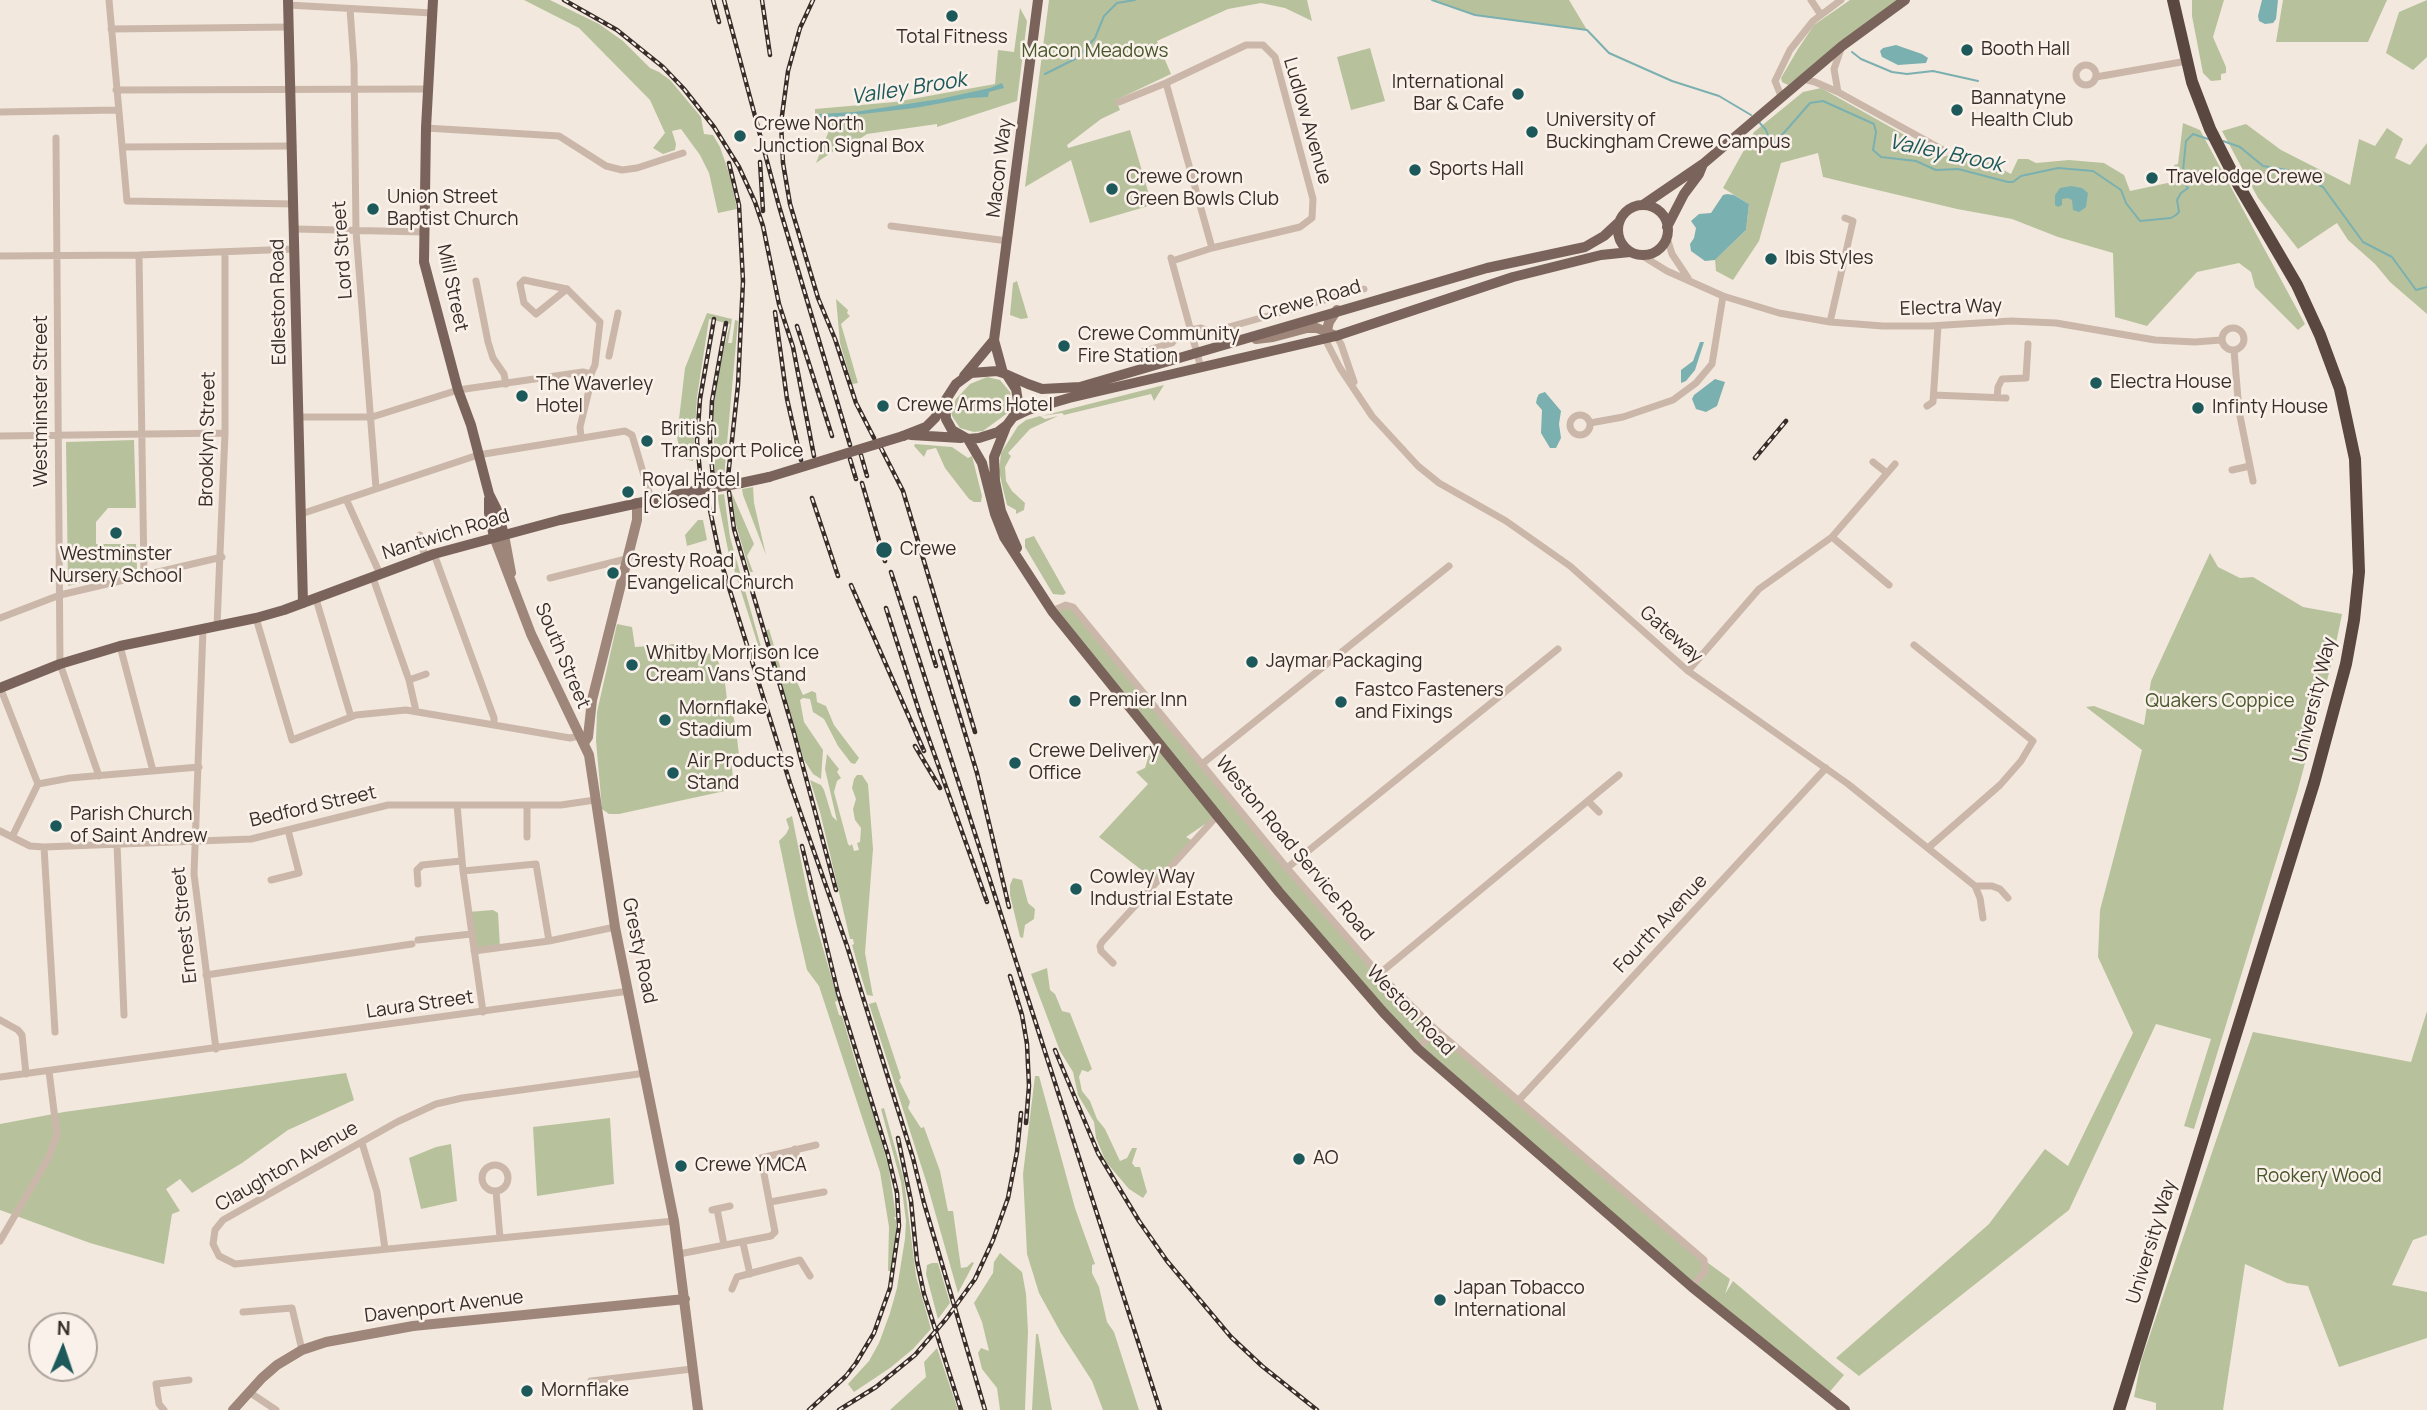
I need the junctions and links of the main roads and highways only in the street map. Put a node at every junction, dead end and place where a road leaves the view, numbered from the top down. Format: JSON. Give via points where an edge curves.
{"nodes":[{"id":1,"x":433,"y":0,"type":"edge"},
{"id":2,"x":1038,"y":0,"type":"edge"},
{"id":3,"x":1905,"y":0,"type":"edge"},
{"id":4,"x":288,"y":3,"type":"edge"},
{"id":5,"x":2175,"y":3,"type":"edge"},
{"id":6,"x":1703,"y":164,"type":"junction"},
{"id":7,"x":1643,"y":205,"type":"junction"},
{"id":8,"x":1618,"y":223,"type":"junction"},
{"id":9,"x":1667,"y":232,"type":"junction"},
{"id":10,"x":1636,"y":254,"type":"junction"},
{"id":11,"x":1338,"y":310,"type":"junction"},
{"id":12,"x":1329,"y":336,"type":"junction"},
{"id":13,"x":994,"y":340,"type":"junction"},
{"id":14,"x":1234,"y":341,"type":"junction"},
{"id":15,"x":1005,"y":374,"type":"junction"},
{"id":16,"x":963,"y":377,"type":"junction"},
{"id":17,"x":946,"y":401,"type":"junction"},
{"id":18,"x":1010,"y":421,"type":"junction"},
{"id":19,"x":905,"y":435,"type":"junction"},
{"id":20,"x":966,"y":438,"type":"junction"},
{"id":21,"x":637,"y":503,"type":"junction"},
{"id":22,"x":499,"y":536,"type":"junction"},
{"id":23,"x":1023,"y":566,"type":"junction"},
{"id":24,"x":303,"y":603,"type":"junction"},
{"id":25,"x":0,"y":688,"type":"edge"},
{"id":26,"x":581,"y":740,"type":"junction"},
{"id":27,"x":685,"y":1298,"type":"junction"},
{"id":28,"x":233,"y":1410,"type":"edge"},
{"id":29,"x":698,"y":1410,"type":"edge"},
{"id":30,"x":1845,"y":1410,"type":"edge"},
{"id":31,"x":2119,"y":1410,"type":"edge"}],
"edges":[{"from":1,"to":22,"type":"main road","name":"Mill Street","via":[[424,262],[471,425],[489,495],[489,513]]},
{"from":2,"to":13,"type":"main road","name":"Macon Way"},
{"from":3,"to":6,"type":"main road","via":[[1842,46]]},
{"from":4,"to":24,"type":"main road","name":"Edleston Road"},
{"from":5,"to":31,"type":"highway","name":"University Way","via":[[2187,61],[2210,129],[2297,285],[2340,389],[2356,468],[2357,594],[2343,678],[2314,783]]},
{"from":6,"to":7,"type":"main road"},
{"from":6,"to":9,"type":"main road"},
{"from":7,"to":8,"type":"main road","via":[[1628,210]]},
{"from":7,"to":9,"type":"main road","via":[[1661,212]]},
{"from":8,"to":10,"type":"main road","via":[[1618,238]]},
{"from":8,"to":11,"type":"main road","name":"Crewe Road","via":[[1585,247],[1487,268]]},
{"from":9,"to":10,"type":"main road","via":[[1658,250]]},
{"from":10,"to":12,"type":"main road","name":"Crewe Road","via":[[1601,254],[1513,276]]},
{"from":11,"to":12,"type":"main road","via":[[1329,323]]},
{"from":11,"to":14,"type":"main road","name":"Crewe Road"},
{"from":12,"to":14,"type":"main road","via":[[1307,328]]},
{"from":12,"to":18,"type":"main road","name":"Crewe Road","via":[[1069,398],[1028,410]]},
{"from":13,"to":15,"type":"main road","name":"Macon Way"},
{"from":13,"to":16,"type":"main road"},
{"from":14,"to":15,"type":"main road","name":"Crewe Road","via":[[1071,388],[1042,389]]},
{"from":15,"to":16,"type":"main road","via":[[983,371]]},
{"from":15,"to":18,"type":"main road","via":[[1017,396]]},
{"from":16,"to":17,"type":"main road"},
{"from":17,"to":19,"type":"main road","name":"Nantwich Road","via":[[926,427]]},
{"from":17,"to":20,"type":"main road","via":[[946,419]]},
{"from":18,"to":20,"type":"main road","via":[[988,436]]},
{"from":18,"to":23,"type":"main road","name":"Weston Road","via":[[994,457],[995,481],[1001,511]]},
{"from":19,"to":20,"type":"main road","name":"Nantwich Road"},
{"from":19,"to":21,"type":"main road","name":"Nantwich Road","bridge":true,"via":[[792,471]]},
{"from":20,"to":23,"type":"main road","name":"Weston Road","via":[[982,463],[1004,537]]},
{"from":21,"to":22,"type":"main road","name":"Nantwich Road"},
{"from":21,"to":26,"type":"main road","name":"Gresty Road","via":[[637,520],[587,737]]},
{"from":22,"to":24,"type":"main road","name":"Nantwich Road"},
{"from":22,"to":26,"type":"main road","name":"South Street","via":[[502,562],[530,634]]},
{"from":23,"to":30,"type":"main road","name":"Weston Road","via":[[1052,611],[1279,892],[1418,1049],[1692,1287]]},
{"from":24,"to":25,"type":"main road","name":"Nantwich Road","via":[[256,618],[120,646]]},
{"from":26,"to":27,"type":"main road","name":"Gresty Road","via":[[589,755],[615,927]]},
{"from":27,"to":28,"type":"main road","name":"Davenport Avenue","via":[[348,1337],[302,1350],[261,1378]]},
{"from":27,"to":29,"type":"main road","name":"Gresty Road"}]}
